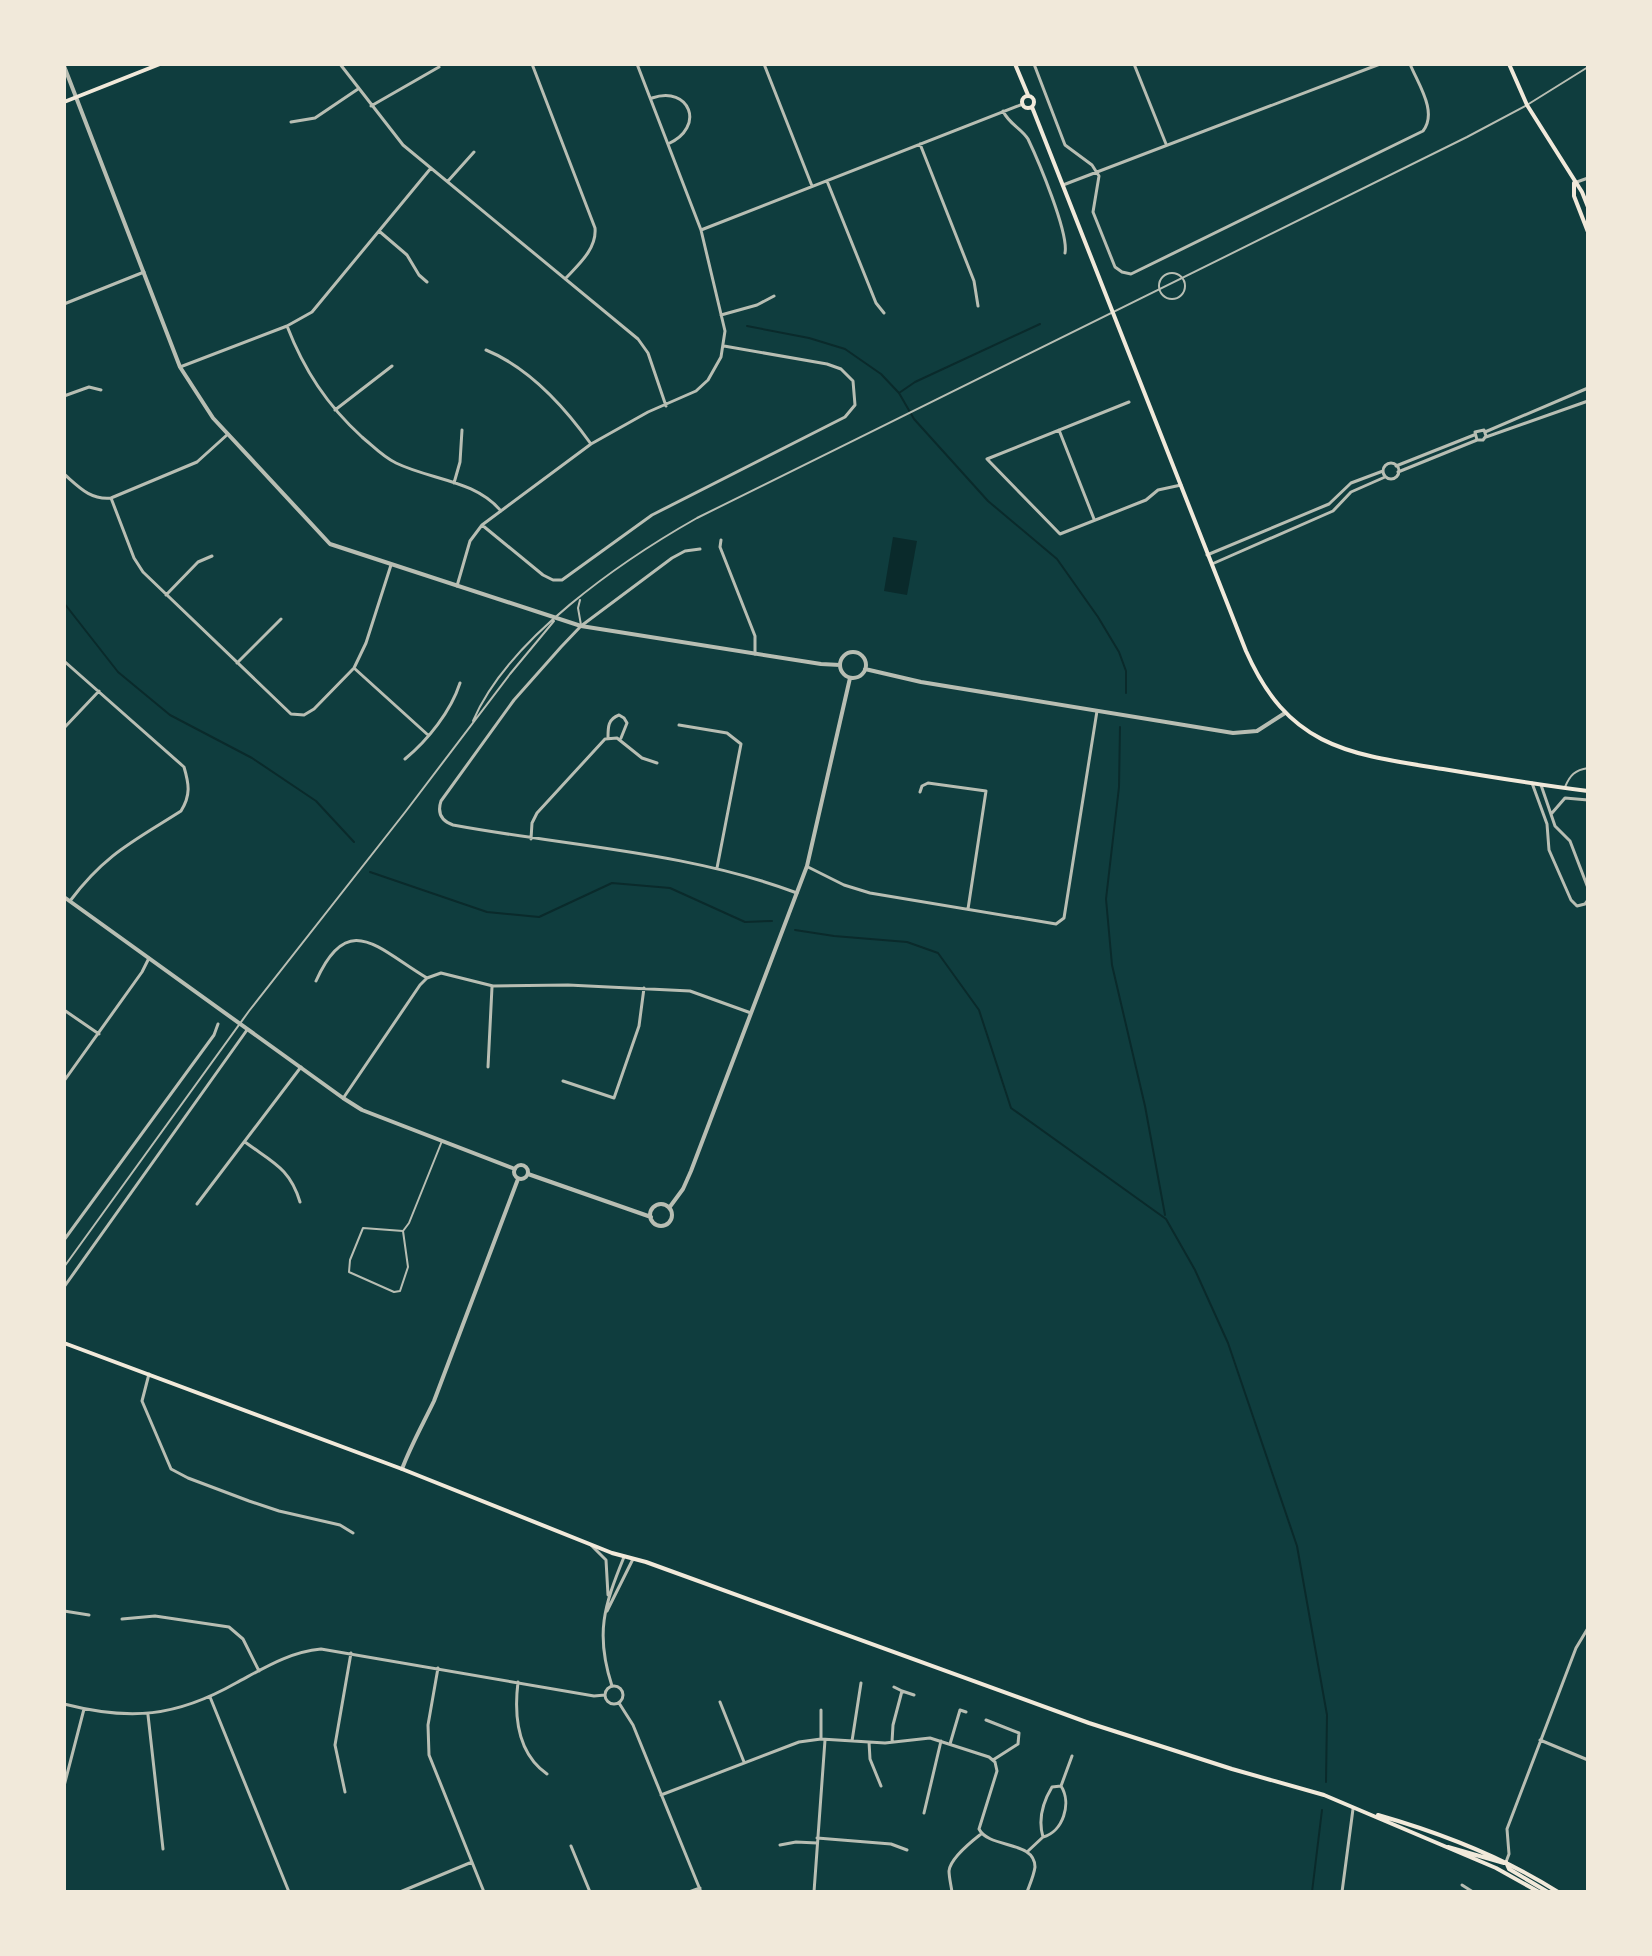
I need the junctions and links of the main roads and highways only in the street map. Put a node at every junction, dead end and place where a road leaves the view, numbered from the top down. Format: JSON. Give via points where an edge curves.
{"nodes":[{"id":1,"x":160,"y":64,"type":"edge"},
{"id":2,"x":1015,"y":64,"type":"edge"},
{"id":3,"x":1509,"y":64,"type":"edge"},
{"id":4,"x":1028,"y":96,"type":"junction"},
{"id":5,"x":64,"y":102,"type":"edge"},
{"id":6,"x":1032,"y":107,"type":"junction"},
{"id":7,"x":1574,"y":183,"type":"junction"},
{"id":8,"x":1588,"y":207,"type":"edge"},
{"id":9,"x":1588,"y":232,"type":"edge"},
{"id":10,"x":1588,"y":791,"type":"edge"},
{"id":11,"x":64,"y":1343,"type":"edge"},
{"id":12,"x":1368,"y":1812,"type":"junction"},
{"id":13,"x":1441,"y":1846,"type":"junction"},
{"id":14,"x":1506,"y":1862,"type":"junction"},
{"id":15,"x":1539,"y":1892,"type":"edge"},
{"id":16,"x":1548,"y":1892,"type":"edge"},
{"id":17,"x":1558,"y":1892,"type":"edge"}],
"edges":[{"from":1,"to":5,"type":"main road"},
{"from":2,"to":4,"type":"main road"},
{"from":3,"to":7,"type":"main road"},
{"from":4,"to":6,"type":"main road","via":[[1034,100]]},
{"from":4,"to":6,"type":"main road","via":[[1023,104]]},
{"from":6,"to":10,"type":"main road","via":[[1254,671],[1285,713],[1319,739],[1363,756]]},
{"from":7,"to":8,"type":"main road"},
{"from":7,"to":9,"type":"main road"},
{"from":11,"to":12,"type":"main road","via":[[590,1545],[1089,1723]]},
{"from":12,"to":13,"type":"main road"},
{"from":12,"to":14,"type":"main road"},
{"from":13,"to":14,"type":"main road"},
{"from":13,"to":15,"type":"main road"},
{"from":14,"to":16,"type":"main road"},
{"from":14,"to":17,"type":"main road"}]}
